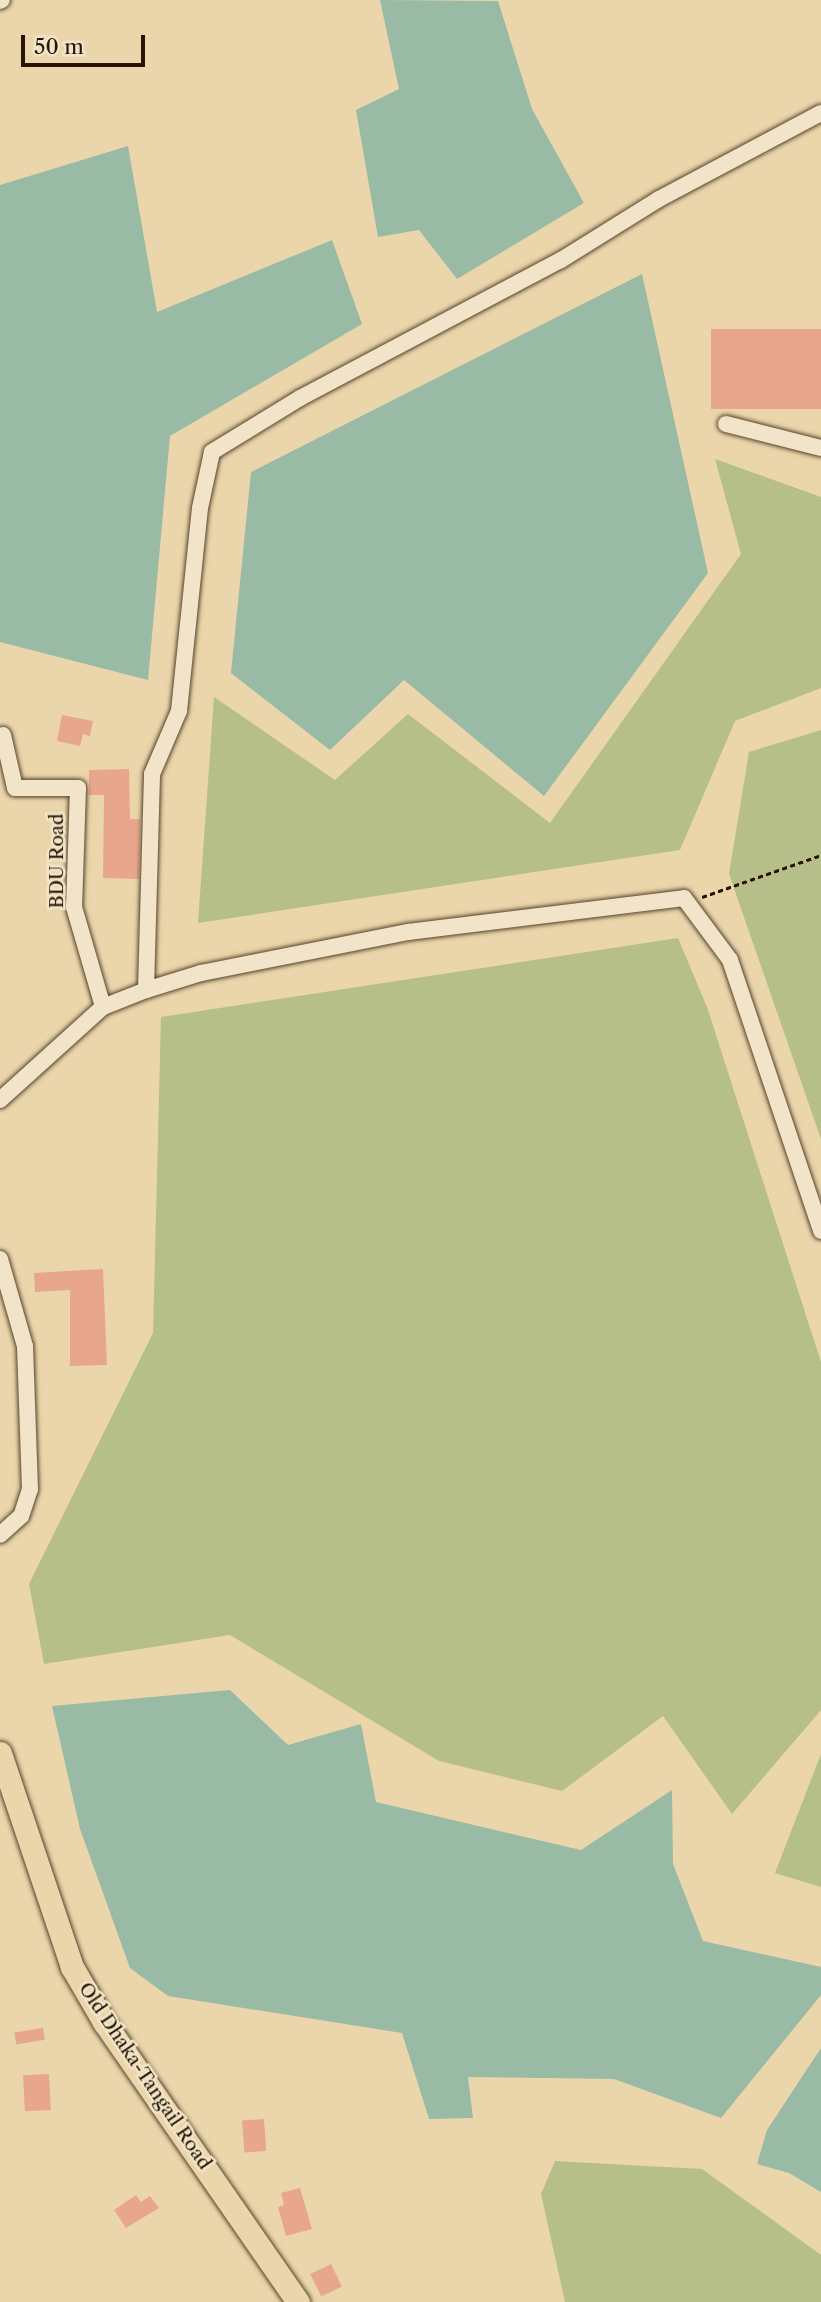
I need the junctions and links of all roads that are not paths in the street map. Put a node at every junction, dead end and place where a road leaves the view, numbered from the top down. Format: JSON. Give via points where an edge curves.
{"nodes":[{"id":1,"x":821,"y":113,"type":"edge"},
{"id":2,"x":726,"y":424,"type":"dead end"},
{"id":3,"x":821,"y":448,"type":"edge"},
{"id":4,"x":3,"y":735,"type":"dead end"},
{"id":5,"x":146,"y":990,"type":"junction"},
{"id":6,"x":103,"y":1007,"type":"junction"},
{"id":7,"x":0,"y":1100,"type":"edge"},
{"id":8,"x":821,"y":1231,"type":"edge"},
{"id":9,"x":0,"y":1259,"type":"edge"},
{"id":10,"x":0,"y":1535,"type":"edge"},
{"id":11,"x":0,"y":1753,"type":"edge"},
{"id":12,"x":298,"y":2302,"type":"edge"}],
"edges":[{"from":1,"to":5,"type":"street","via":[[659,199],[561,260],[313,391],[212,452],[200,508],[192,620],[179,711],[152,774]]},
{"from":2,"to":3,"type":"street"},
{"from":4,"to":6,"type":"street","name":"BDU Road","via":[[15,788],[78,788],[74,907]]},
{"from":5,"to":6,"type":"street"},
{"from":5,"to":8,"type":"street","via":[[201,973],[408,932],[684,898],[730,960]]},
{"from":6,"to":7,"type":"street"},
{"from":9,"to":10,"type":"street","via":[[24,1346],[30,1489],[21,1516]]},
{"from":11,"to":12,"type":"highway","name":"Old Dhaka-Tangail Road","via":[[72,1968],[104,2022]]}]}
